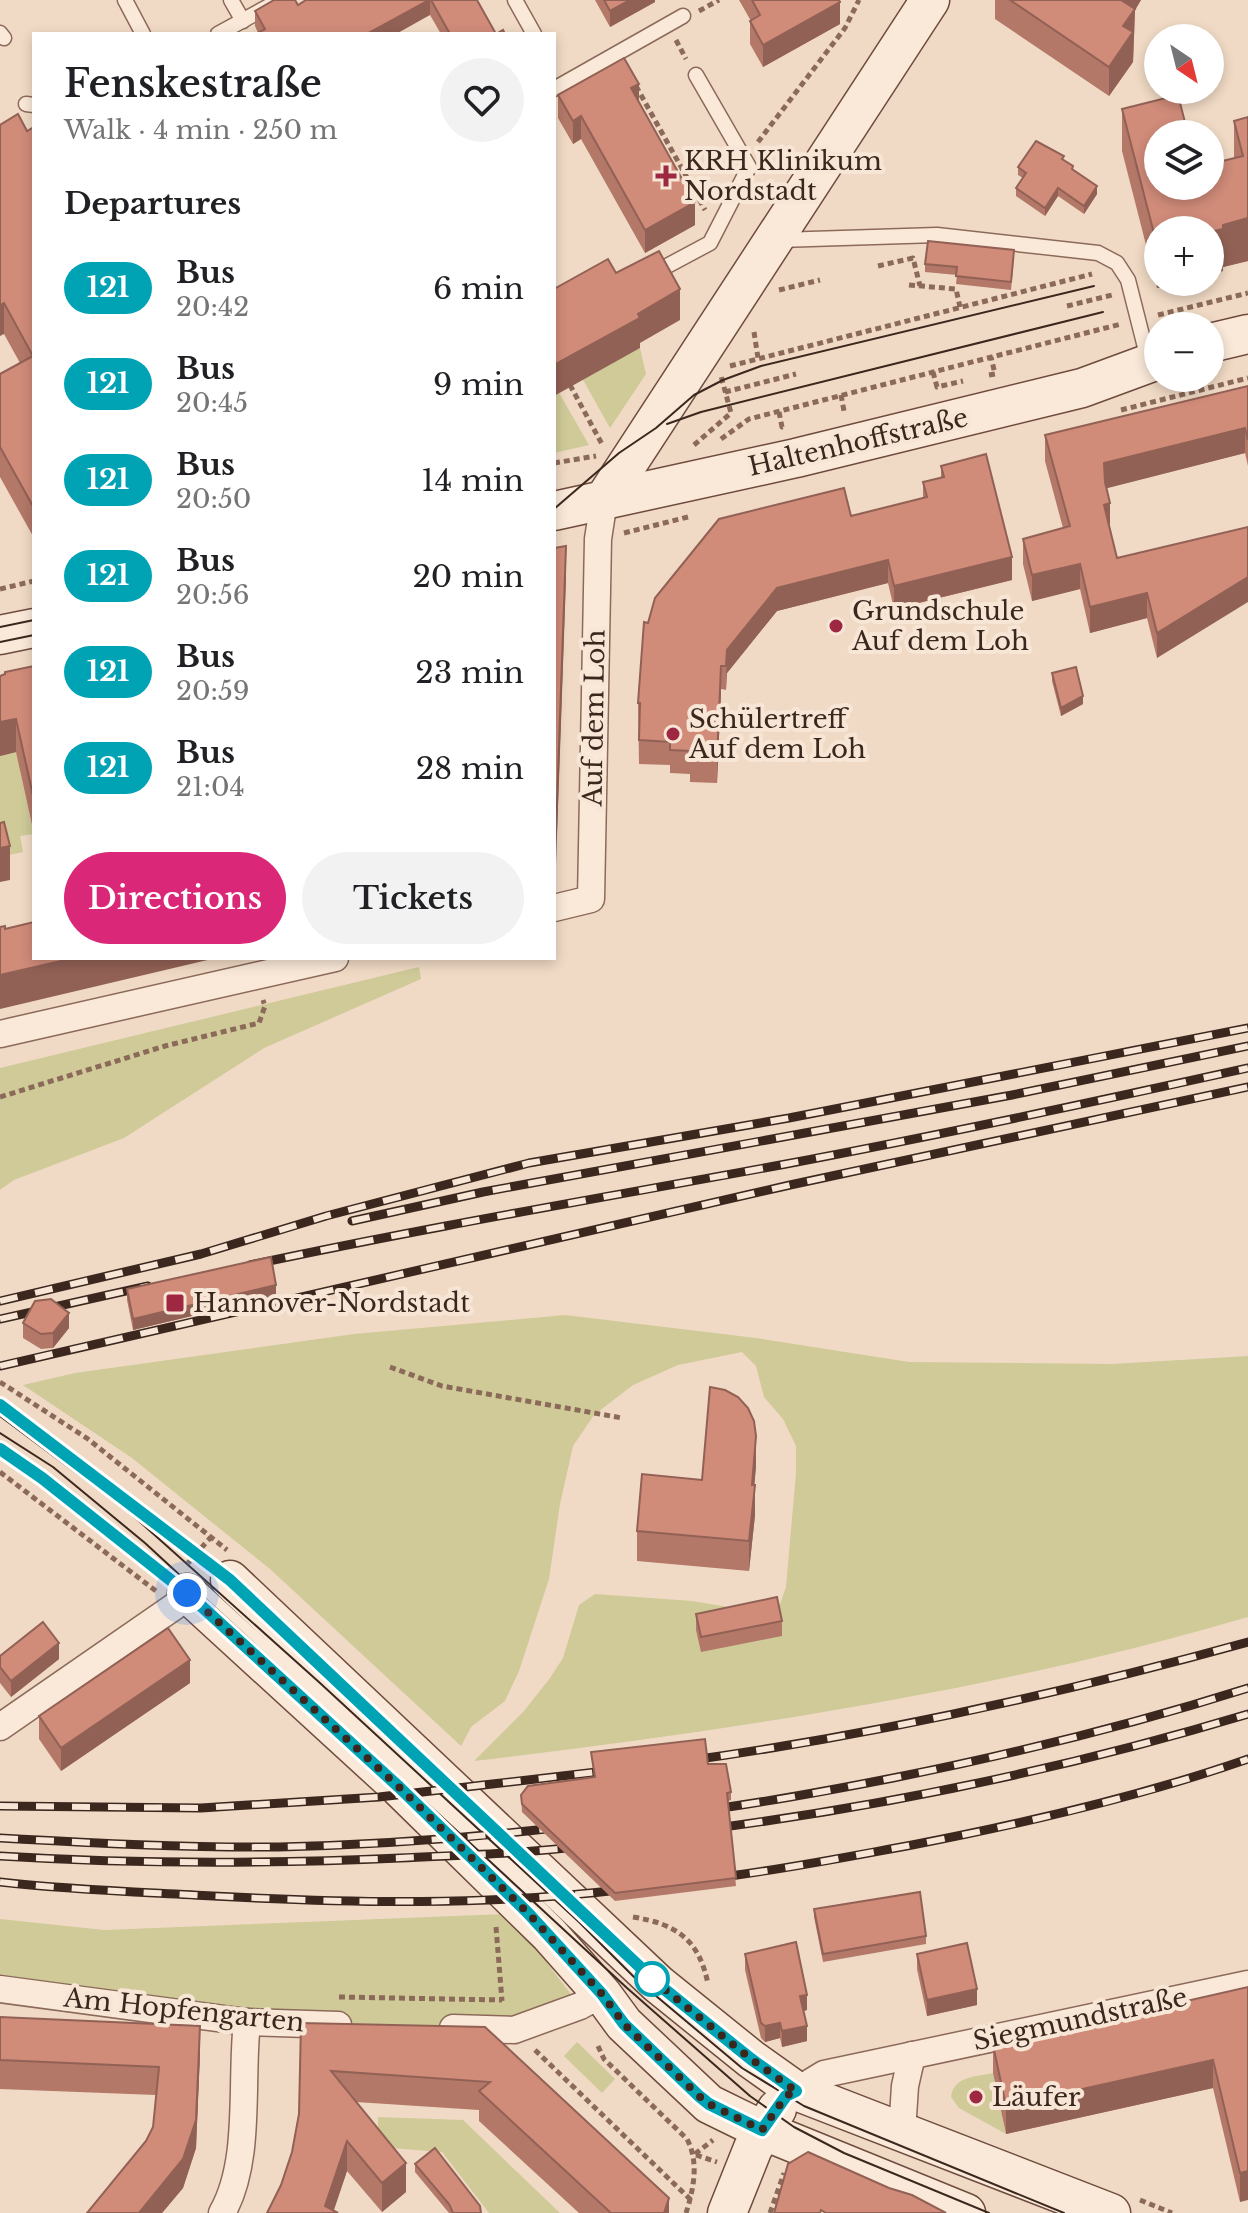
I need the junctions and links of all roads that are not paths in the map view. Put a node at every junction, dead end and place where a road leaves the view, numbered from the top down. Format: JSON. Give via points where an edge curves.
{"nodes":[{"id":1,"x":125,"y":0,"type":"edge"},
{"id":2,"x":231,"y":0,"type":"edge"},
{"id":3,"x":280,"y":0,"type":"edge"},
{"id":4,"x":515,"y":0,"type":"edge"},
{"id":5,"x":930,"y":0,"type":"edge"},
{"id":6,"x":683,"y":16,"type":"dead end"},
{"id":7,"x":243,"y":21,"type":"junction"},
{"id":8,"x":142,"y":32,"type":"edge"},
{"id":9,"x":222,"y":32,"type":"edge"},
{"id":10,"x":533,"y":32,"type":"edge"},
{"id":11,"x":696,"y":75,"type":"road end"},
{"id":12,"x":558,"y":87,"type":"edge"},
{"id":13,"x":772,"y":240,"type":"junction"},
{"id":14,"x":642,"y":276,"type":"edge"},
{"id":15,"x":1248,"y":334,"type":"edge"},
{"id":16,"x":1144,"y":337,"type":"edge"},
{"id":17,"x":1224,"y":340,"type":"edge"},
{"id":18,"x":1144,"y":365,"type":"edge"},
{"id":19,"x":604,"y":500,"type":"junction"},
{"id":20,"x":556,"y":511,"type":"edge"},
{"id":21,"x":32,"y":628,"type":"edge"},
{"id":22,"x":0,"y":635,"type":"edge"},
{"id":23,"x":556,"y":908,"type":"edge"},
{"id":24,"x":326,"y":960,"type":"edge"},
{"id":25,"x":0,"y":1034,"type":"edge"},
{"id":26,"x":230,"y":1580,"type":"dead end"},
{"id":27,"x":174,"y":1594,"type":"joint"},
{"id":28,"x":0,"y":1727,"type":"edge"},
{"id":29,"x":1248,"y":1984,"type":"edge"},
{"id":30,"x":0,"y":1989,"type":"edge"},
{"id":31,"x":602,"y":1994,"type":"junction"},
{"id":32,"x":247,"y":2022,"type":"junction"},
{"id":33,"x":368,"y":2026,"type":"edge"},
{"id":34,"x":429,"y":2028,"type":"edge"},
{"id":35,"x":912,"y":2055,"type":"junction"},
{"id":36,"x":796,"y":2091,"type":"junction"},
{"id":37,"x":762,"y":2130,"type":"junction"},
{"id":38,"x":902,"y":2132,"type":"junction"},
{"id":39,"x":222,"y":2213,"type":"edge"},
{"id":40,"x":727,"y":2213,"type":"edge"},
{"id":41,"x":966,"y":2213,"type":"edge"},
{"id":42,"x":1111,"y":2213,"type":"edge"}],
"edges":[{"from":1,"to":8,"type":"lane"},
{"from":2,"to":7,"type":"lane"},
{"from":3,"to":7,"type":"lane"},
{"from":4,"to":10,"type":"lane"},
{"from":5,"to":13,"type":"main road"},
{"from":6,"to":12,"type":"lane"},
{"from":7,"to":9,"type":"lane"},
{"from":11,"to":14,"type":"lane","via":[[749,167],[710,243]]},
{"from":13,"to":16,"type":"lane","via":[[937,235],[1098,253],[1117,263],[1128,280]]},
{"from":13,"to":19,"type":"main road"},
{"from":15,"to":17,"type":"main road"},
{"from":18,"to":19,"type":"main road","name":"Haltenhoffstraße","via":[[1082,388]]},
{"from":19,"to":20,"type":"main road","name":"Haltenhoffstraße"},
{"from":19,"to":23,"type":"street","name":"Auf dem Loh","via":[[598,539],[591,899]]},
{"from":21,"to":22,"type":"main road"},
{"from":24,"to":25,"type":"street"},
{"from":26,"to":36,"type":"main road","via":[[658,1984]]},
{"from":27,"to":28,"type":"street","via":[[175,1606]]},
{"from":27,"to":31,"type":"main road","via":[[399,1787],[549,1934]]},
{"from":29,"to":35,"type":"street","name":"Siegmundstraße"},
{"from":30,"to":32,"type":"street","name":"Am Hopfengarten"},
{"from":31,"to":34,"type":"street","via":[[509,2030]]},
{"from":31,"to":37,"type":"main road","via":[[624,2024],[699,2096]]},
{"from":32,"to":33,"type":"street","name":"Am Hopfengarten"},
{"from":32,"to":39,"type":"street","via":[[240,2144],[232,2196]]},
{"from":35,"to":36,"type":"street","name":"Siegmundstraße","via":[[824,2074]]},
{"from":35,"to":38,"type":"street"},
{"from":36,"to":37,"type":"main road","via":[[786,2096]]},
{"from":36,"to":38,"type":"main road"},
{"from":37,"to":40,"type":"main road"},
{"from":37,"to":41,"type":"main road"},
{"from":38,"to":42,"type":"main road"}]}
